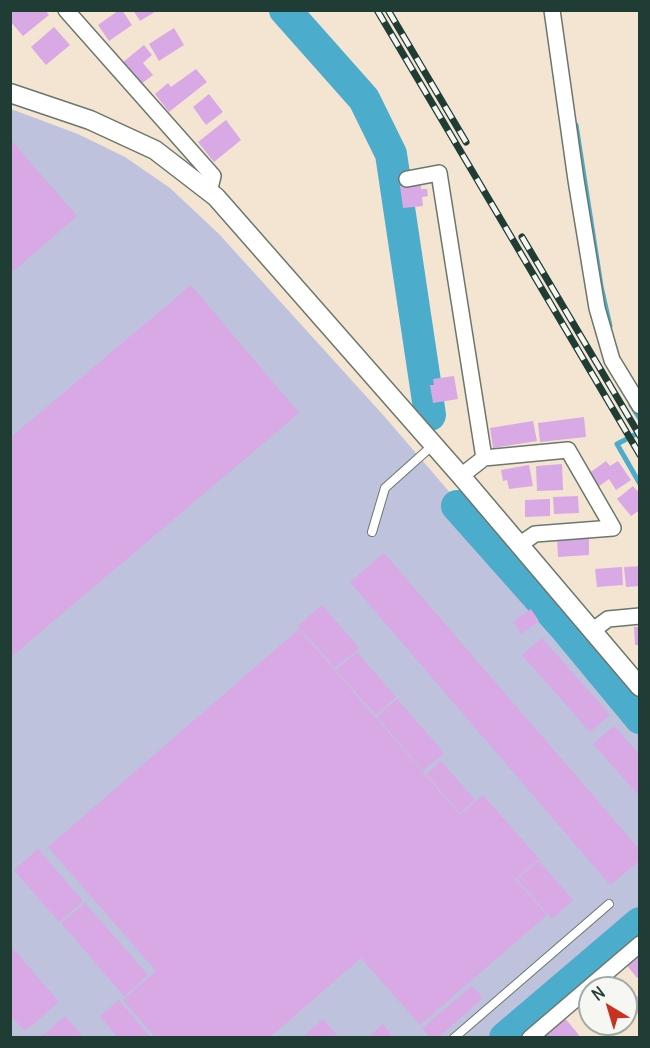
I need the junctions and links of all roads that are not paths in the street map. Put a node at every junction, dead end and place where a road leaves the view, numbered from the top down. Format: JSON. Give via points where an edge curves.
{"nodes":[{"id":1,"x":66,"y":10,"type":"edge"},
{"id":2,"x":552,"y":10,"type":"edge"},
{"id":3,"x":10,"y":93,"type":"edge"},
{"id":4,"x":407,"y":179,"type":"dead end"},
{"id":5,"x":209,"y":192,"type":"junction"},
{"id":6,"x":639,"y":406,"type":"edge"},
{"id":7,"x":433,"y":445,"type":"junction"},
{"id":8,"x":484,"y":458,"type":"junction"},
{"id":9,"x":461,"y":476,"type":"junction"},
{"id":10,"x":372,"y":532,"type":"dead end"},
{"id":11,"x":519,"y":545,"type":"junction"},
{"id":12,"x":639,"y":616,"type":"edge"},
{"id":13,"x":592,"y":631,"type":"junction"},
{"id":14,"x":639,"y":687,"type":"edge"},
{"id":15,"x":609,"y":904,"type":"dead end"},
{"id":16,"x":639,"y":944,"type":"edge"},
{"id":17,"x":454,"y":1038,"type":"edge"},
{"id":18,"x":530,"y":1038,"type":"edge"}],
"edges":[{"from":1,"to":5,"type":"street","via":[[213,176]]},
{"from":2,"to":6,"type":"street","via":[[597,308],[612,360]]},
{"from":3,"to":5,"type":"street","via":[[90,120],[155,150]]},
{"from":4,"to":8,"type":"street","via":[[439,173]]},
{"from":5,"to":7,"type":"street"},
{"from":7,"to":9,"type":"street"},
{"from":7,"to":10,"type":"lane","via":[[385,488]]},
{"from":8,"to":9,"type":"street"},
{"from":8,"to":11,"type":"street","via":[[568,450],[613,528],[535,534]]},
{"from":9,"to":11,"type":"street"},
{"from":11,"to":13,"type":"street"},
{"from":12,"to":13,"type":"street","via":[[608,619]]},
{"from":13,"to":14,"type":"street"},
{"from":15,"to":17,"type":"lane"},
{"from":16,"to":18,"type":"street"}]}
